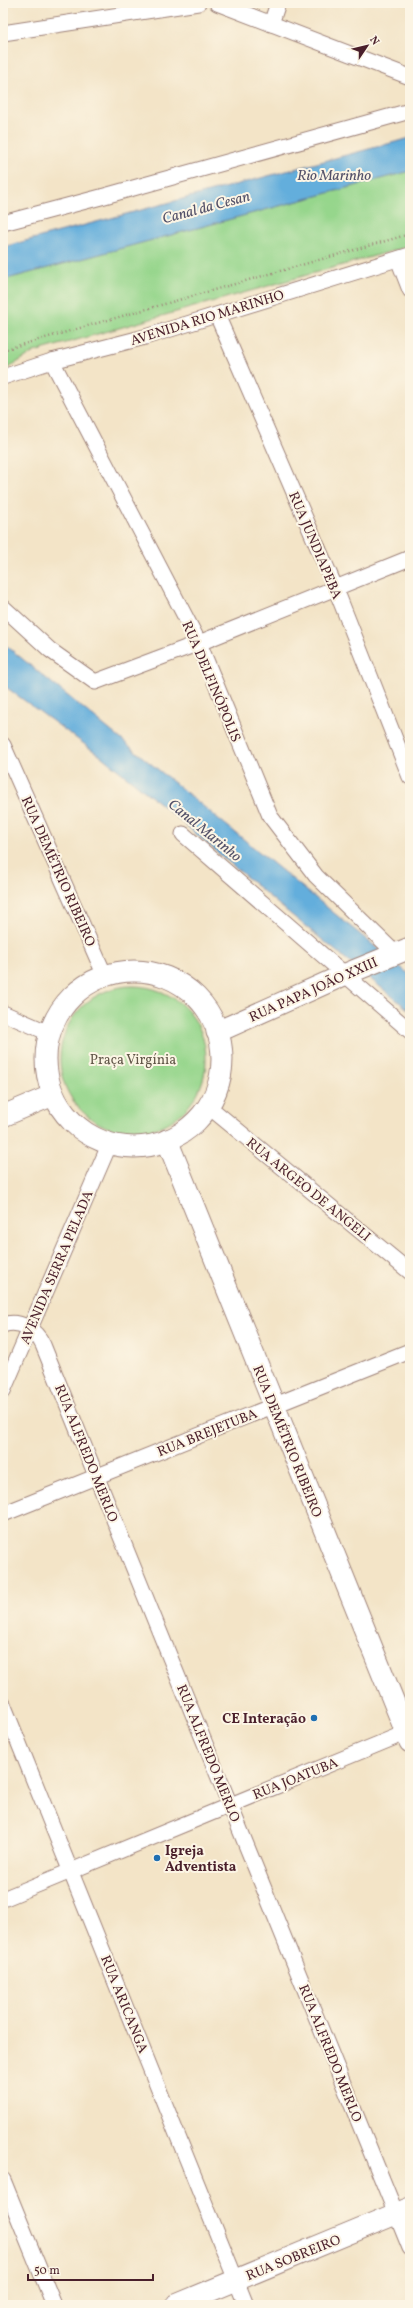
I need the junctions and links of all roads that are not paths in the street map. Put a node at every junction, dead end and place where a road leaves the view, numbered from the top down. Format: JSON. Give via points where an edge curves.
{"nodes":[{"id":1,"x":197,"y":3,"type":"edge"},
{"id":2,"x":217,"y":3,"type":"edge"},
{"id":3,"x":278,"y":3,"type":"edge"},
{"id":4,"x":271,"y":24,"type":"junction"},
{"id":5,"x":3,"y":33,"type":"edge"},
{"id":6,"x":410,"y":77,"type":"edge"},
{"id":7,"x":410,"y":111,"type":"edge"},
{"id":8,"x":3,"y":223,"type":"edge"},
{"id":9,"x":404,"y":257,"type":"edge"},
{"id":10,"x":410,"y":290,"type":"edge"},
{"id":11,"x":217,"y":315,"type":"junction"},
{"id":12,"x":52,"y":361,"type":"junction"},
{"id":13,"x":3,"y":377,"type":"edge"},
{"id":14,"x":410,"y":558,"type":"edge"},
{"id":15,"x":335,"y":587,"type":"junction"},
{"id":16,"x":3,"y":607,"type":"edge"},
{"id":17,"x":199,"y":643,"type":"junction"},
{"id":18,"x":3,"y":745,"type":"edge"},
{"id":19,"x":410,"y":777,"type":"edge"},
{"id":20,"x":183,"y":834,"type":"dead end"},
{"id":21,"x":398,"y":953,"type":"edge"},
{"id":22,"x":350,"y":972,"type":"junction"},
{"id":23,"x":104,"y":976,"type":"junction"},
{"id":24,"x":3,"y":1013,"type":"edge"},
{"id":25,"x":410,"y":1031,"type":"edge"},
{"id":26,"x":217,"y":1032,"type":"junction"},
{"id":27,"x":49,"y":1033,"type":"junction"},
{"id":28,"x":53,"y":1095,"type":"junction"},
{"id":29,"x":208,"y":1106,"type":"junction"},
{"id":30,"x":3,"y":1116,"type":"edge"},
{"id":31,"x":166,"y":1140,"type":"junction"},
{"id":32,"x":110,"y":1143,"type":"junction"},
{"id":33,"x":410,"y":1272,"type":"edge"},
{"id":34,"x":3,"y":1325,"type":"edge"},
{"id":35,"x":30,"y":1329,"type":"junction"},
{"id":36,"x":410,"y":1351,"type":"edge"},
{"id":37,"x":3,"y":1391,"type":"edge"},
{"id":38,"x":274,"y":1405,"type":"junction"},
{"id":39,"x":97,"y":1476,"type":"junction"},
{"id":40,"x":3,"y":1514,"type":"edge"},
{"id":41,"x":3,"y":1704,"type":"edge"},
{"id":42,"x":409,"y":1735,"type":"edge"},
{"id":43,"x":230,"y":1805,"type":"junction"},
{"id":44,"x":71,"y":1871,"type":"junction"},
{"id":45,"x":3,"y":1899,"type":"edge"},
{"id":46,"x":3,"y":2180,"type":"edge"},
{"id":47,"x":403,"y":2211,"type":"edge"},
{"id":48,"x":410,"y":2248,"type":"edge"},
{"id":49,"x":236,"y":2280,"type":"junction"},
{"id":50,"x":54,"y":2305,"type":"edge"},
{"id":51,"x":176,"y":2305,"type":"edge"},
{"id":52,"x":246,"y":2305,"type":"edge"}],
"edges":[{"from":1,"to":5,"type":"street"},
{"from":2,"to":4,"type":"street"},
{"from":3,"to":4,"type":"street"},
{"from":4,"to":6,"type":"street"},
{"from":7,"to":8,"type":"street"},
{"from":9,"to":10,"type":"street"},
{"from":9,"to":11,"type":"street","name":"AVENIDA RIO MARINHO"},
{"from":11,"to":12,"type":"street","name":"AVENIDA RIO MARINHO"},
{"from":11,"to":15,"type":"street","name":"RUA JUNDIAPEBA"},
{"from":12,"to":13,"type":"street","name":"AVENIDA RIO MARINHO"},
{"from":12,"to":17,"type":"street","name":"RUA DELFINÓPOLIS"},
{"from":14,"to":15,"type":"street"},
{"from":15,"to":17,"type":"street"},
{"from":15,"to":19,"type":"street","name":"RUA JUNDIAPEBA"},
{"from":16,"to":17,"type":"street","via":[[50,650],[95,682]]},
{"from":17,"to":21,"type":"street","name":"RUA DELFINÓPOLIS","via":[[270,816],[316,876]]},
{"from":18,"to":23,"type":"street","name":"RUA DEMÉTRIO RIBEIRO"},
{"from":20,"to":22,"type":"street"},
{"from":21,"to":22,"type":"street","name":"RUA PAPA JOÃO XXIII"},
{"from":22,"to":25,"type":"street"},
{"from":22,"to":26,"type":"street","name":"RUA PAPA JOÃO XXIII"},
{"from":23,"to":26,"type":"street","via":[[136,971],[157,974],[172,980],[202,1004]]},
{"from":23,"to":27,"type":"street","via":[[86,985],[70,998],[58,1014]]},
{"from":24,"to":27,"type":"street"},
{"from":26,"to":29,"type":"street","via":[[222,1051],[221,1070],[217,1089]]},
{"from":27,"to":28,"type":"street","via":[[46,1064]]},
{"from":28,"to":30,"type":"street"},
{"from":28,"to":32,"type":"street","via":[[77,1125],[92,1136]]},
{"from":29,"to":31,"type":"street","via":[[189,1127]]},
{"from":29,"to":33,"type":"street","name":"RUA ARGEO DE ANGELI"},
{"from":31,"to":32,"type":"street","via":[[138,1146]]},
{"from":31,"to":38,"type":"street","name":"RUA DEMÉTRIO RIBEIRO"},
{"from":32,"to":35,"type":"street","name":"AVENIDA SERRA PELADA"},
{"from":34,"to":35,"type":"street","via":[[15,1324]]},
{"from":35,"to":37,"type":"street","name":"AVENIDA SERRA PELADA"},
{"from":35,"to":39,"type":"street","name":"RUA ALFREDO MERLO","via":[[43,1345]]},
{"from":36,"to":38,"type":"street","name":"RUA BREJETUBA"},
{"from":38,"to":39,"type":"street","name":"RUA BREJETUBA"},
{"from":38,"to":42,"type":"street","name":"RUA DEMÉTRIO RIBEIRO"},
{"from":39,"to":40,"type":"street","name":"RUA BREJETUBA"},
{"from":39,"to":43,"type":"street","name":"RUA ALFREDO MERLO"},
{"from":41,"to":44,"type":"street","name":"RUA ARICANGA"},
{"from":42,"to":43,"type":"street","name":"RUA JOATUBA"},
{"from":43,"to":44,"type":"street","name":"RUA JOATUBA"},
{"from":43,"to":47,"type":"street","name":"RUA ALFREDO MERLO"},
{"from":44,"to":45,"type":"street","name":"RUA JOATUBA"},
{"from":44,"to":49,"type":"street","name":"RUA ARICANGA"},
{"from":46,"to":50,"type":"street"},
{"from":47,"to":48,"type":"street","name":"RUA ALFREDO MERLO"},
{"from":47,"to":49,"type":"street","name":"RUA SOBREIRO"},
{"from":49,"to":51,"type":"street","name":"RUA SOBREIRO"},
{"from":49,"to":52,"type":"street","name":"RUA ARICANGA"}]}
